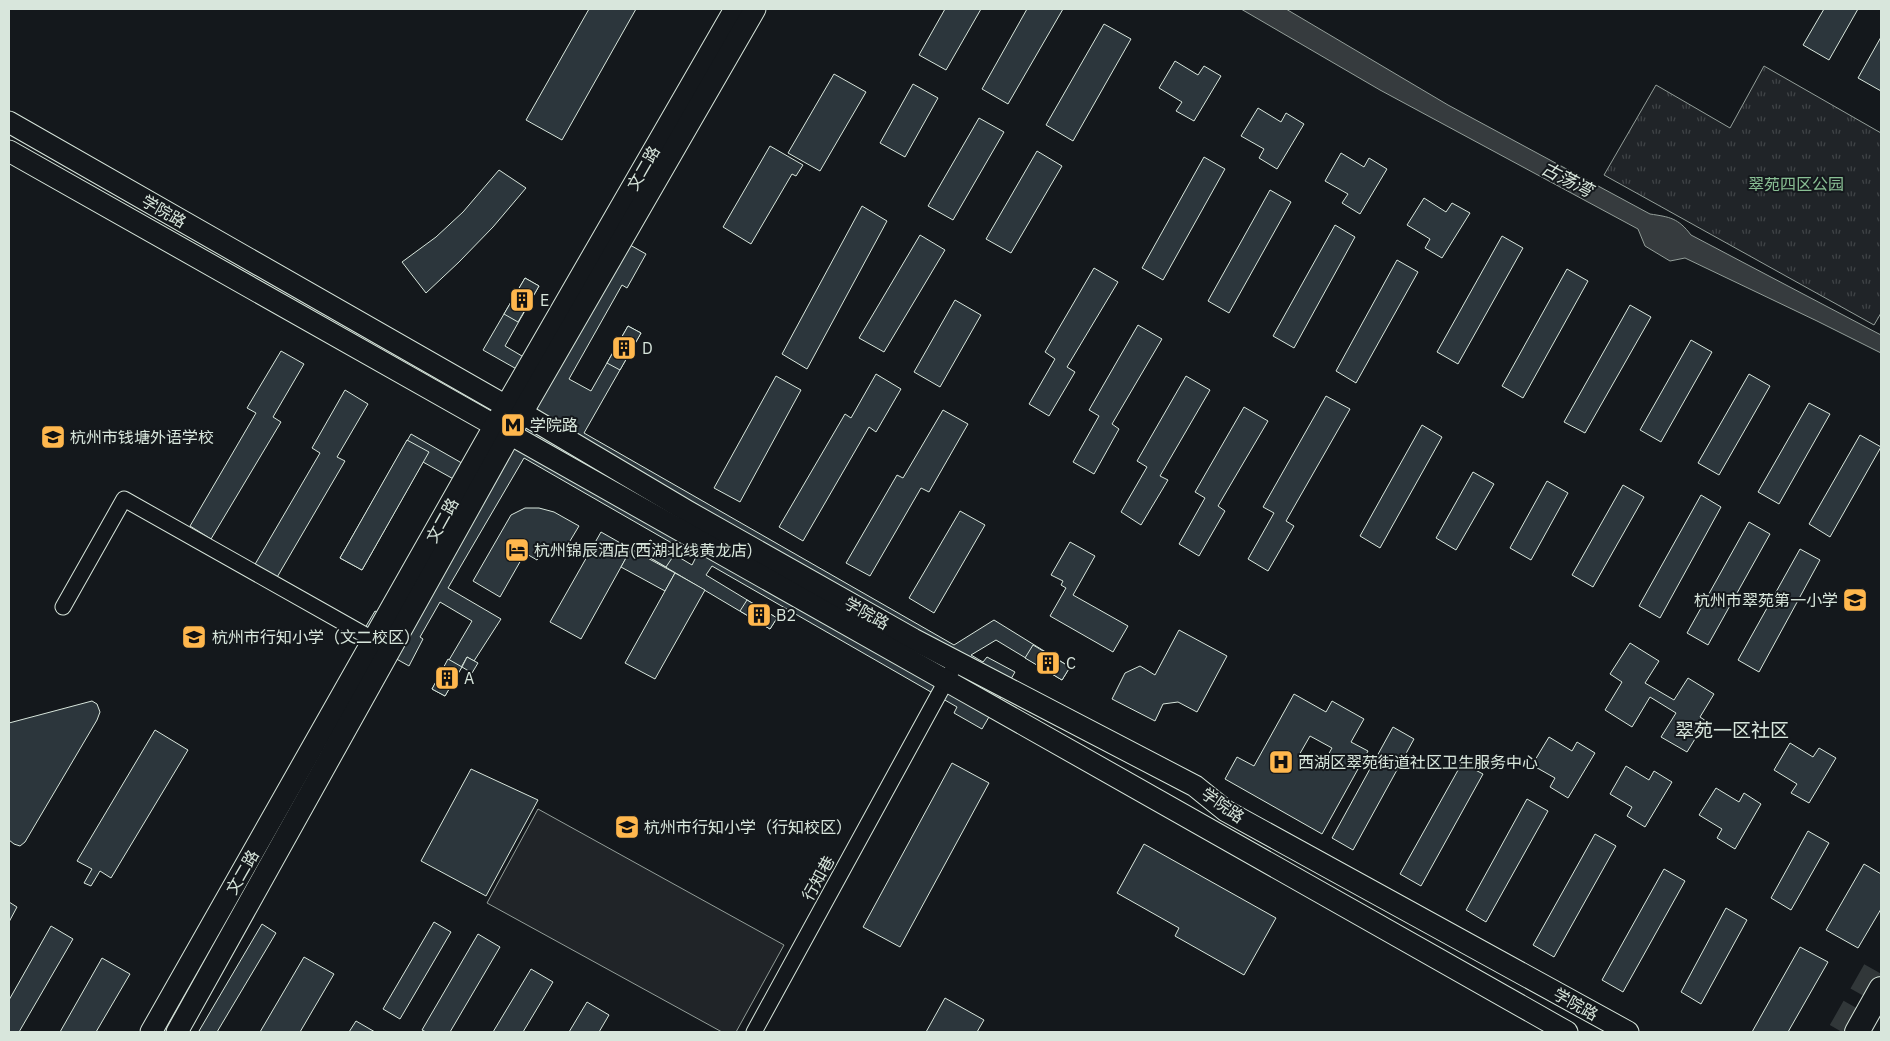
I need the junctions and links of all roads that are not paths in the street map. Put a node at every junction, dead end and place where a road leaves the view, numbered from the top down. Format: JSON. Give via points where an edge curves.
{"nodes":[{"id":1,"x":736,"y":9,"type":"edge"},
{"id":2,"x":755,"y":9,"type":"edge"},
{"id":3,"x":9,"y":122,"type":"edge"},
{"id":4,"x":9,"y":151,"type":"edge"},
{"id":5,"x":514,"y":409,"type":"junction"},
{"id":6,"x":503,"y":429,"type":"junction"},
{"id":7,"x":63,"y":607,"type":"dead end"},
{"id":8,"x":374,"y":640,"type":"junction"},
{"id":9,"x":957,"y":661,"type":"junction"},
{"id":10,"x":946,"y":681,"type":"junction"},
{"id":11,"x":1881,"y":989,"type":"edge"},
{"id":12,"x":151,"y":1032,"type":"edge"},
{"id":13,"x":177,"y":1032,"type":"edge"},
{"id":14,"x":754,"y":1032,"type":"edge"},
{"id":15,"x":1567,"y":1032,"type":"edge"},
{"id":16,"x":1628,"y":1032,"type":"edge"},
{"id":17,"x":1857,"y":1032,"type":"edge"}],
"edges":[{"from":1,"to":5,"type":"main road","name":"文二路"},
{"from":2,"to":5,"type":"main road","name":"文二路"},
{"from":3,"to":5,"type":"main road","name":"学院路"},
{"from":4,"to":6,"type":"main road","name":"学院路"},
{"from":5,"to":6,"type":"main road","name":"文二路"},
{"from":5,"to":9,"type":"main road","name":"学院路","via":[[687,511]]},
{"from":6,"to":8,"type":"main road","name":"文二路"},
{"from":6,"to":10,"type":"main road","name":"学院路"},
{"from":6,"to":13,"type":"main road","name":"文二路"},
{"from":7,"to":8,"type":"street","via":[[124,499]]},
{"from":8,"to":12,"type":"main road","name":"文二路"},
{"from":9,"to":10,"type":"street","name":"行知巷"},
{"from":9,"to":16,"type":"main road","name":"学院路","via":[[1195,786],[1226,811]]},
{"from":10,"to":14,"type":"street","name":"行知巷"},
{"from":10,"to":15,"type":"main road","name":"学院路"},
{"from":11,"to":17,"type":"main road"}]}
